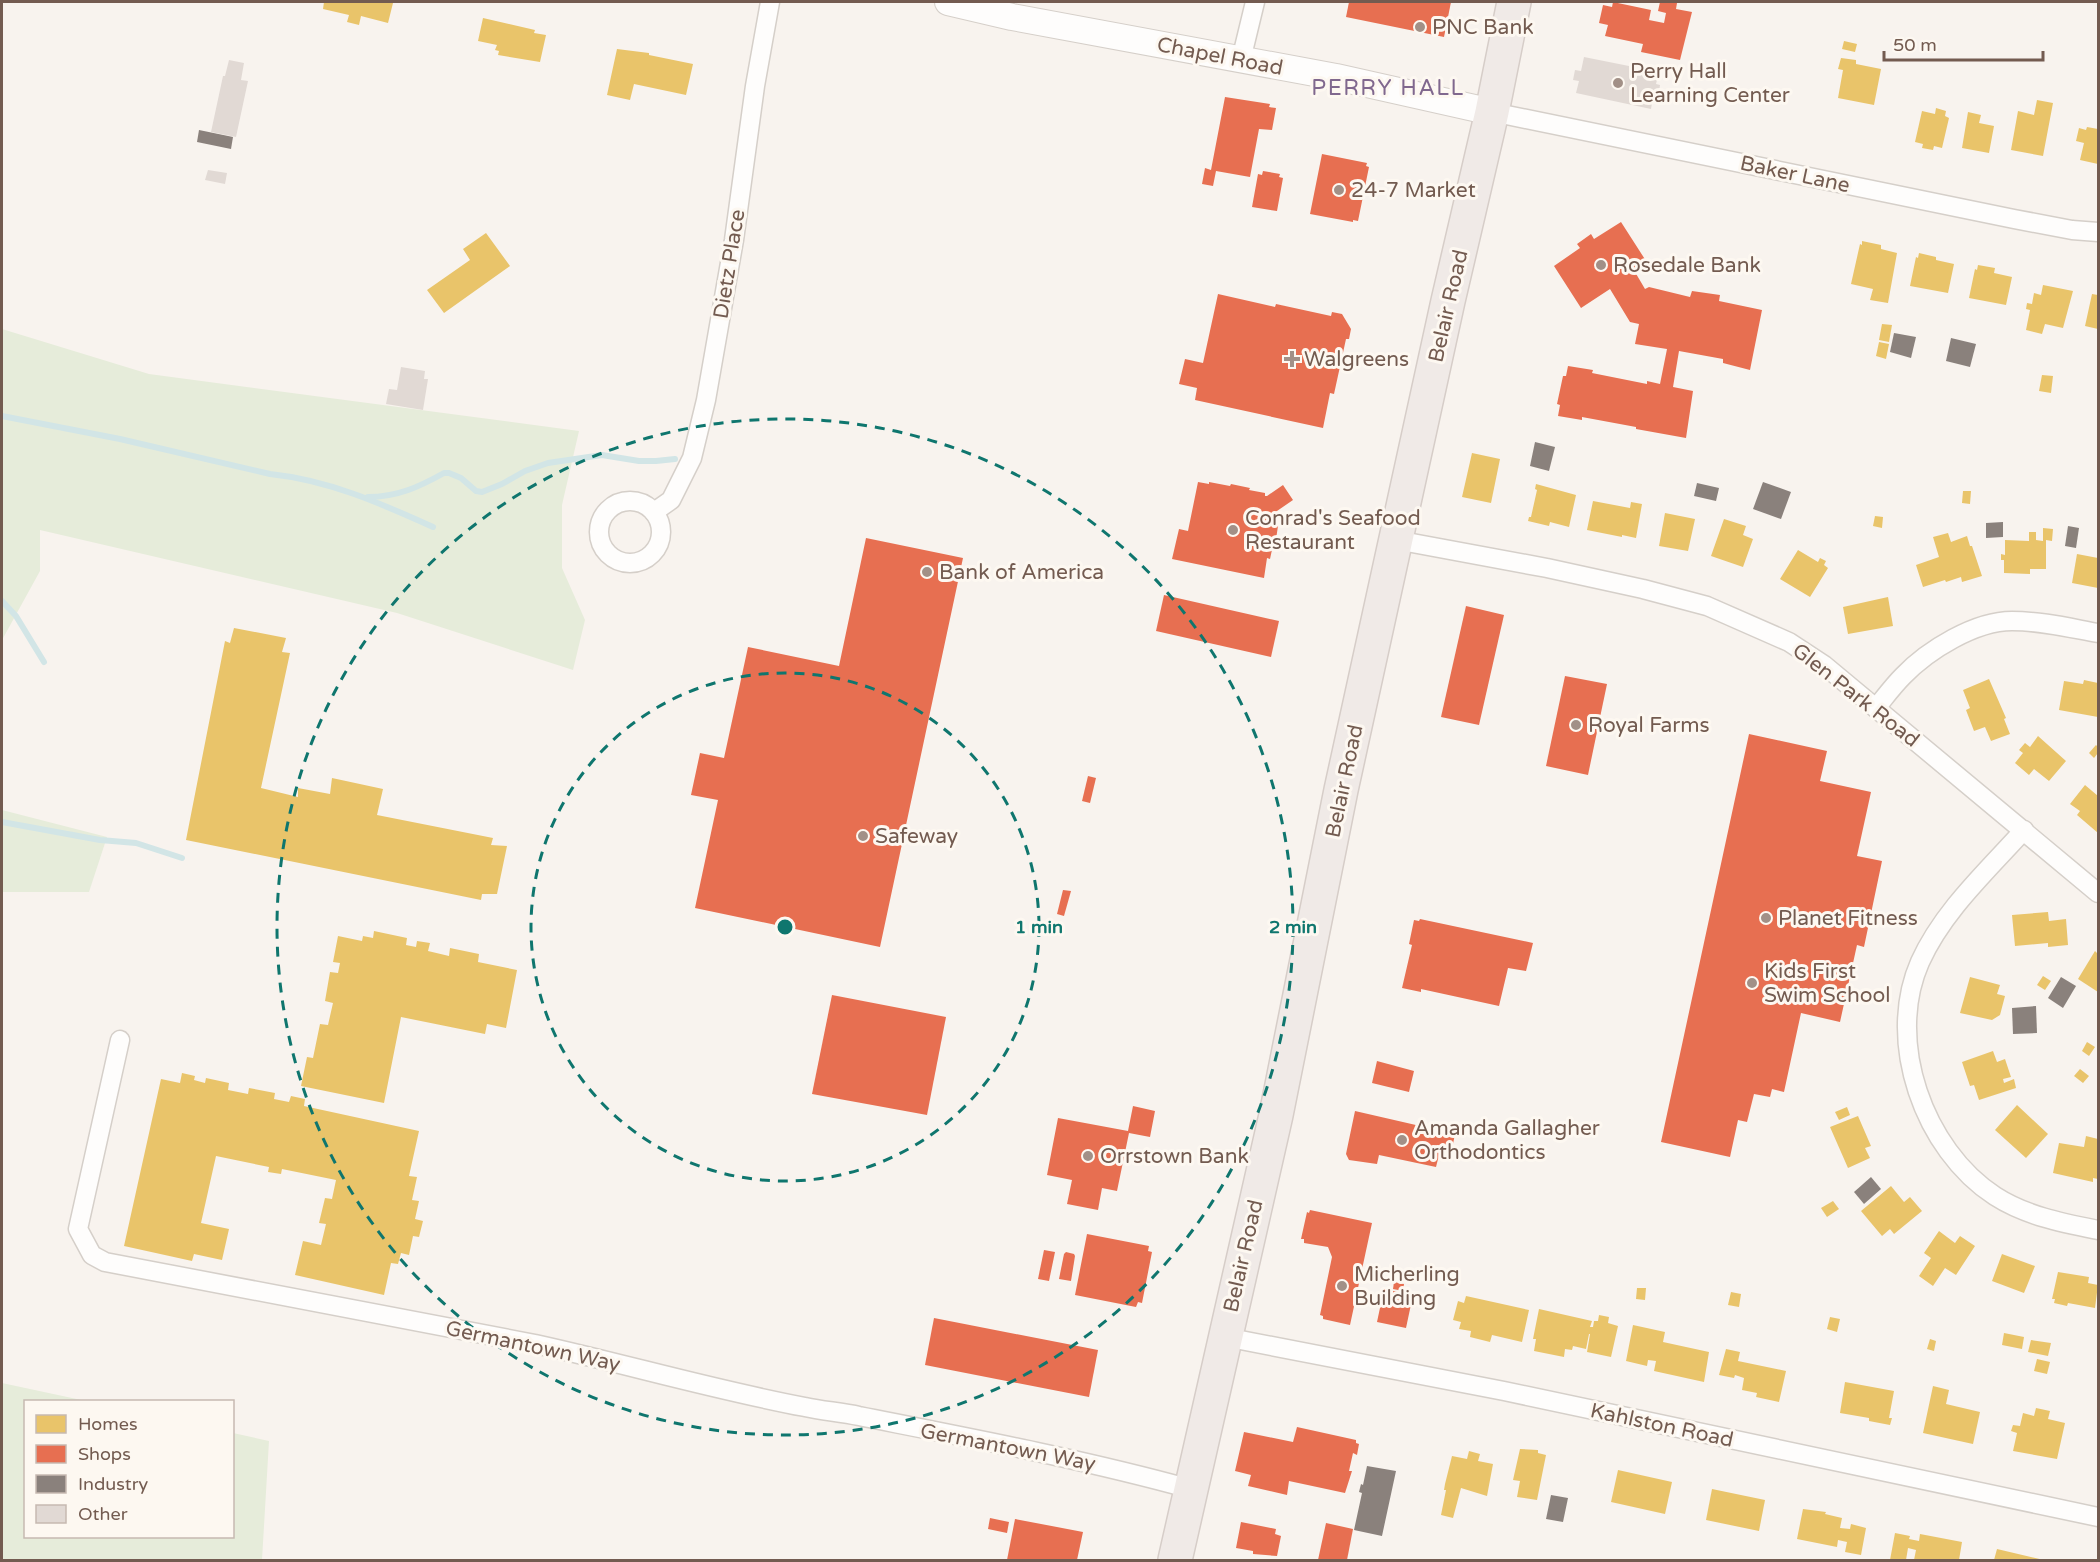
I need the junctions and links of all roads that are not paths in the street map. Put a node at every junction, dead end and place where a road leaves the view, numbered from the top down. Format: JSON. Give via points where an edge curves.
{"nodes":[{"id":1,"x":770,"y":2,"type":"edge"},
{"id":2,"x":948,"y":2,"type":"edge"},
{"id":3,"x":1255,"y":2,"type":"edge"},
{"id":4,"x":1514,"y":2,"type":"edge"},
{"id":5,"x":1009,"y":9,"type":"edge"},
{"id":6,"x":1241,"y":60,"type":"junction"},
{"id":7,"x":1492,"y":112,"type":"junction"},
{"id":8,"x":2098,"y":232,"type":"edge"},
{"id":9,"x":654,"y":512,"type":"dead end"},
{"id":10,"x":1396,"y":540,"type":"junction"},
{"id":11,"x":2098,"y":633,"type":"edge"},
{"id":12,"x":1876,"y":708,"type":"junction"},
{"id":13,"x":2024,"y":830,"type":"junction"},
{"id":14,"x":2098,"y":893,"type":"edge"},
{"id":15,"x":120,"y":1040,"type":"dead end"},
{"id":16,"x":2098,"y":1230,"type":"edge"},
{"id":17,"x":1225,"y":1337,"type":"junction"},
{"id":18,"x":1191,"y":1489,"type":"junction"},
{"id":19,"x":2098,"y":1513,"type":"edge"},
{"id":20,"x":1175,"y":1560,"type":"edge"}],
"edges":[{"from":1,"to":9,"type":"street","name":"Dietz Place","via":[[706,400],[692,458],[671,500]]},
{"from":2,"to":5,"type":"street","name":"Chapel Road"},
{"from":3,"to":6,"type":"street"},
{"from":4,"to":7,"type":"highway","name":"Belair Road"},
{"from":5,"to":6,"type":"street","name":"Chapel Road"},
{"from":6,"to":7,"type":"street","name":"Chapel Road"},
{"from":7,"to":8,"type":"street","name":"Baker Lane","via":[[2014,219]]},
{"from":7,"to":10,"type":"highway","name":"Belair Road"},
{"from":10,"to":12,"type":"street","name":"Glen Park Road","via":[[1601,580],[1707,606],[1789,642]]},
{"from":10,"to":17,"type":"highway","name":"Belair Road","via":[[1276,1114]]},
{"from":11,"to":12,"type":"street","via":[[2011,621],[1990,624],[1933,651],[1904,675]]},
{"from":12,"to":13,"type":"street","name":"Glen Park Road"},
{"from":13,"to":14,"type":"street","name":"Glen Park Road"},
{"from":13,"to":16,"type":"street","via":[[1935,933],[1919,965],[1910,996],[1908,1048],[1912,1074],[1917,1095],[1937,1134],[1976,1182],[2035,1215]]},
{"from":15,"to":18,"type":"street","name":"Germantown Way","via":[[78,1229],[92,1256],[105,1262],[535,1344],[795,1405],[1111,1467]]},
{"from":17,"to":18,"type":"highway","name":"Belair Road"},
{"from":17,"to":19,"type":"street","name":"Kahlston Road","via":[[1504,1391],[1902,1477]]},
{"from":18,"to":20,"type":"highway","name":"Belair Road"}]}
